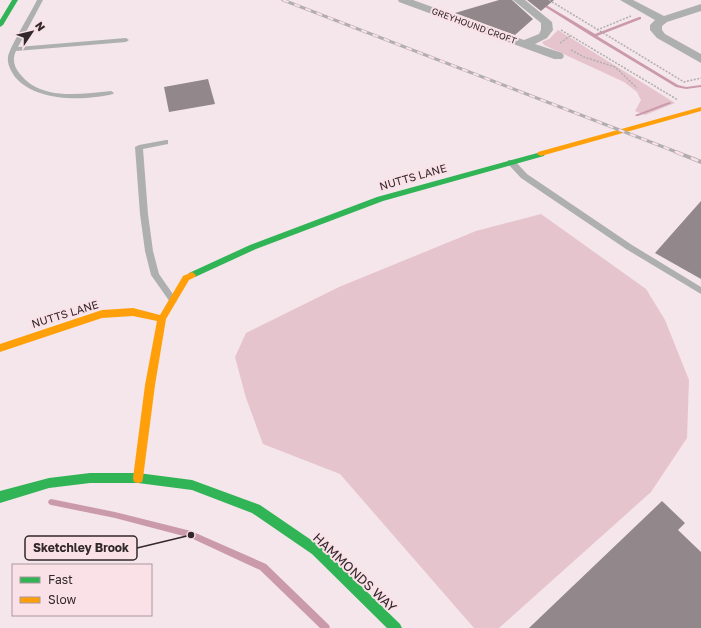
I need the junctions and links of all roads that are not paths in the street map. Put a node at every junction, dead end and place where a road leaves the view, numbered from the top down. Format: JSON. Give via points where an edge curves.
{"nodes":[{"id":1,"x":15,"y":0,"type":"edge"},
{"id":2,"x":40,"y":0,"type":"edge"},
{"id":3,"x":403,"y":0,"type":"edge"},
{"id":4,"x":518,"y":0,"type":"edge"},
{"id":5,"x":625,"y":0,"type":"edge"},
{"id":6,"x":701,"y":7,"type":"edge"},
{"id":7,"x":663,"y":20,"type":"junction"},
{"id":8,"x":0,"y":25,"type":"edge"},
{"id":9,"x":126,"y":40,"type":"dead end"},
{"id":10,"x":523,"y":44,"type":"junction"},
{"id":11,"x":14,"y":50,"type":"junction"},
{"id":12,"x":558,"y":56,"type":"dead end"},
{"id":13,"x":701,"y":59,"type":"edge"},
{"id":14,"x":111,"y":93,"type":"dead end"},
{"id":15,"x":699,"y":110,"type":"edge"},
{"id":16,"x":166,"y":142,"type":"dead end"},
{"id":17,"x":511,"y":162,"type":"junction"},
{"id":18,"x":701,"y":291,"type":"edge"},
{"id":19,"x":174,"y":300,"type":"junction"},
{"id":20,"x":162,"y":319,"type":"junction"},
{"id":21,"x":0,"y":348,"type":"edge"},
{"id":22,"x":138,"y":478,"type":"junction"},
{"id":23,"x":0,"y":497,"type":"edge"},
{"id":24,"x":396,"y":628,"type":"edge"}],
"edges":[{"from":1,"to":8,"type":"main road"},
{"from":2,"to":11,"type":"lane"},
{"from":3,"to":10,"type":"street","name":"GREYHOUND CROFT"},
{"from":4,"to":10,"type":"street","name":"GREYHOUND CROFT","via":[[546,22],[547,30],[543,36]]},
{"from":5,"to":7,"type":"street"},
{"from":6,"to":7,"type":"street"},
{"from":7,"to":13,"type":"street","via":[[656,25],[656,30],[661,36]]},
{"from":9,"to":11,"type":"lane"},
{"from":10,"to":12,"type":"street","name":"GREYHOUND CROFT"},
{"from":11,"to":14,"type":"lane","via":[[10,62],[13,71],[23,83],[38,91],[79,96]]},
{"from":15,"to":17,"type":"main road","name":"NUTTS LANE"},
{"from":16,"to":19,"type":"lane","via":[[140,147],[140,161],[149,252],[156,275]]},
{"from":17,"to":18,"type":"lane","via":[[524,176],[622,243]]},
{"from":17,"to":19,"type":"main road","name":"NUTTS LANE","via":[[380,199],[254,247],[186,278]]},
{"from":19,"to":20,"type":"main road","name":"NUTTS LANE"},
{"from":20,"to":21,"type":"main road","name":"NUTTS LANE","via":[[133,312],[102,314]]},
{"from":20,"to":22,"type":"main road","name":"NUTTS LANE","via":[[150,385]]},
{"from":22,"to":23,"type":"main road","name":"HAMMONDS WAY","via":[[90,478],[49,483]]},
{"from":22,"to":24,"type":"main road","name":"HAMMONDS WAY","via":[[192,485],[256,509],[316,550]]}]}
